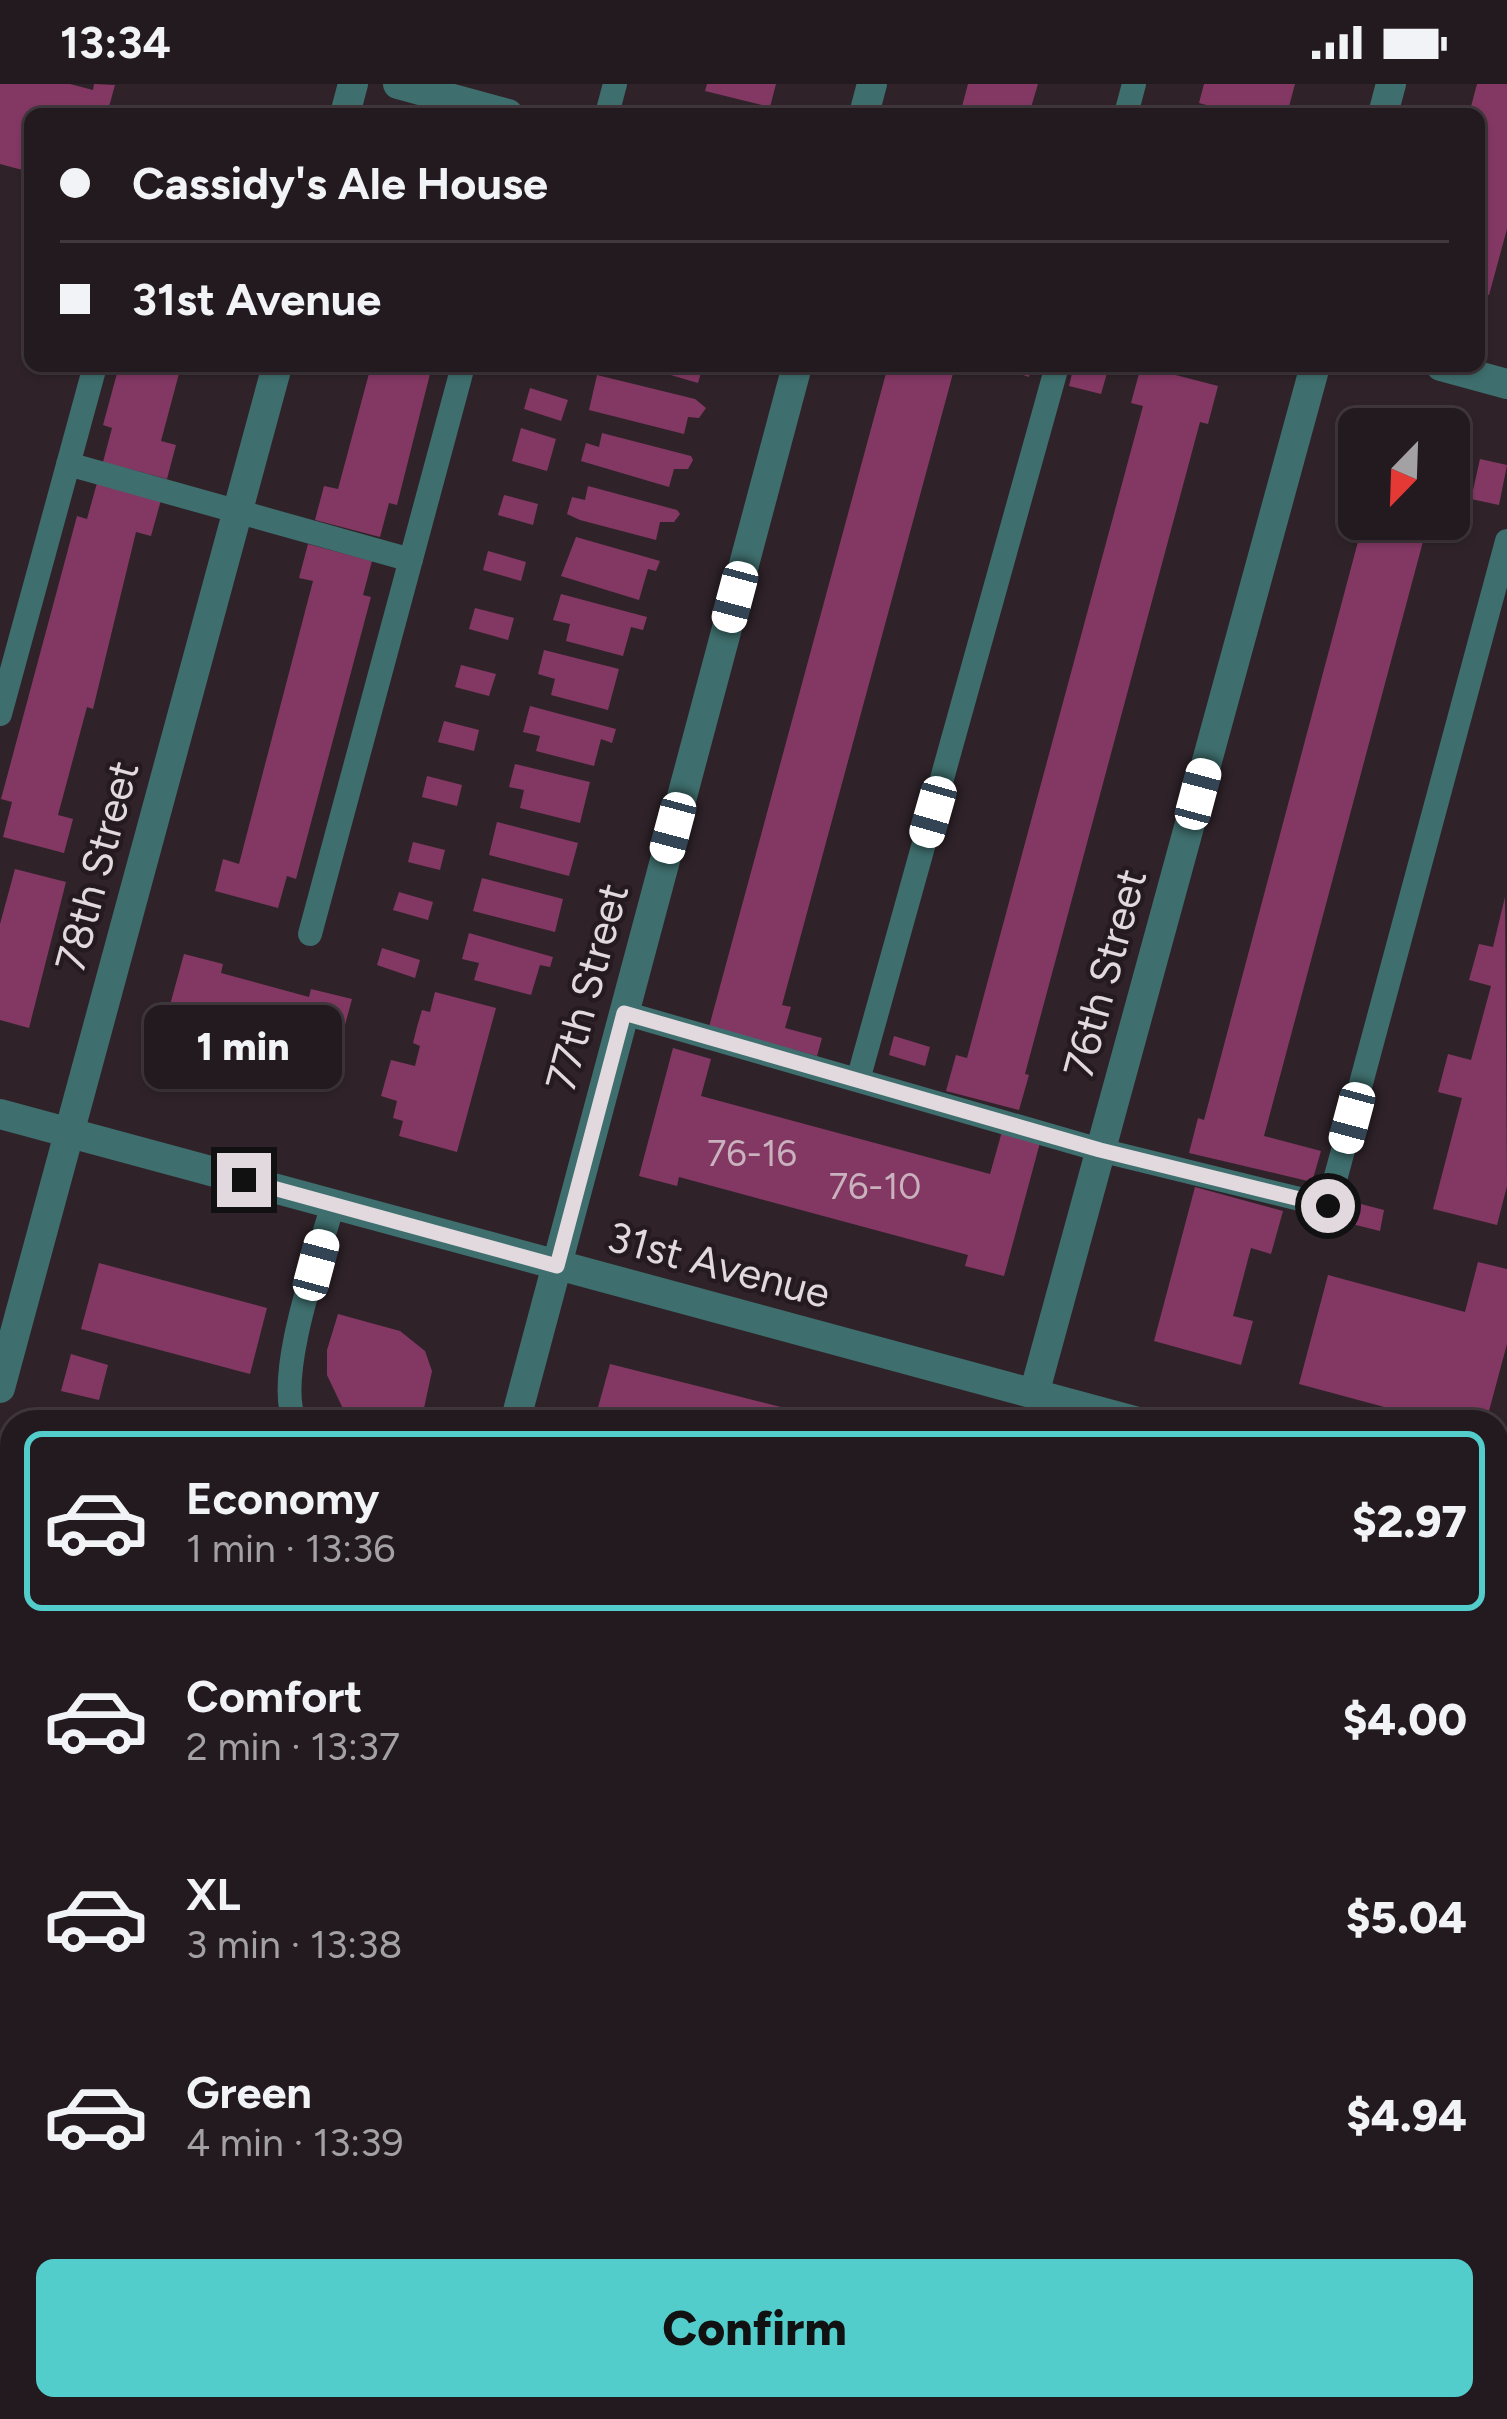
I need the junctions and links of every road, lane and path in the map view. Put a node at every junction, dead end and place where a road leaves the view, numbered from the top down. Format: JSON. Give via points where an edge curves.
{"nodes":[{"id":1,"x":398,"y":84,"type":"edge"},
{"id":2,"x":486,"y":108,"type":"edge"},
{"id":3,"x":93,"y":372,"type":"edge"},
{"id":4,"x":275,"y":372,"type":"edge"},
{"id":5,"x":461,"y":372,"type":"edge"},
{"id":6,"x":795,"y":372,"type":"edge"},
{"id":7,"x":1055,"y":372,"type":"edge"},
{"id":8,"x":1313,"y":372,"type":"edge"},
{"id":9,"x":1464,"y":372,"type":"edge"},
{"id":10,"x":1507,"y":384,"type":"edge"},
{"id":11,"x":68,"y":464,"type":"junction"},
{"id":12,"x":237,"y":512,"type":"junction"},
{"id":13,"x":1507,"y":541,"type":"edge"},
{"id":14,"x":411,"y":560,"type":"junction"},
{"id":15,"x":0,"y":714,"type":"edge"},
{"id":16,"x":310,"y":934,"type":"dead end"},
{"id":17,"x":624,"y":1013,"type":"junction"},
{"id":18,"x":858,"y":1080,"type":"junction"},
{"id":19,"x":0,"y":1114,"type":"edge"},
{"id":20,"x":68,"y":1132,"type":"junction"},
{"id":21,"x":1100,"y":1150,"type":"junction"},
{"id":22,"x":333,"y":1204,"type":"junction"},
{"id":23,"x":557,"y":1266,"type":"junction"},
{"id":24,"x":0,"y":1388,"type":"edge"},
{"id":25,"x":1034,"y":1394,"type":"junction"},
{"id":26,"x":292,"y":1410,"type":"edge"},
{"id":27,"x":518,"y":1410,"type":"edge"},
{"id":28,"x":1093,"y":1410,"type":"edge"}],
"edges":[{"from":1,"to":2,"type":"street"},
{"from":3,"to":11,"type":"lane"},
{"from":4,"to":12,"type":"street","name":"78th Street"},
{"from":5,"to":14,"type":"lane"},
{"from":6,"to":17,"type":"street","name":"77th Street"},
{"from":7,"to":18,"type":"lane"},
{"from":8,"to":21,"type":"street","name":"76th Street"},
{"from":9,"to":10,"type":"street"},
{"from":11,"to":12,"type":"lane"},
{"from":11,"to":15,"type":"lane"},
{"from":12,"to":14,"type":"lane"},
{"from":12,"to":20,"type":"street","name":"78th Street"},
{"from":13,"to":21,"type":"lane","via":[[1328,1206]]},
{"from":14,"to":16,"type":"lane"},
{"from":17,"to":18,"type":"lane"},
{"from":17,"to":23,"type":"street","name":"77th Street"},
{"from":18,"to":21,"type":"lane"},
{"from":19,"to":20,"type":"street","name":"31st Avenue"},
{"from":20,"to":22,"type":"street","name":"31st Avenue"},
{"from":20,"to":24,"type":"street","name":"78th Street"},
{"from":21,"to":25,"type":"street","name":"76th Street"},
{"from":22,"to":23,"type":"street","name":"31st Avenue"},
{"from":22,"to":26,"type":"lane","via":[[291,1361]]},
{"from":23,"to":25,"type":"street","name":"31st Avenue"},
{"from":23,"to":27,"type":"street","name":"77th Street"},
{"from":25,"to":28,"type":"street","name":"31st Avenue"}]}
